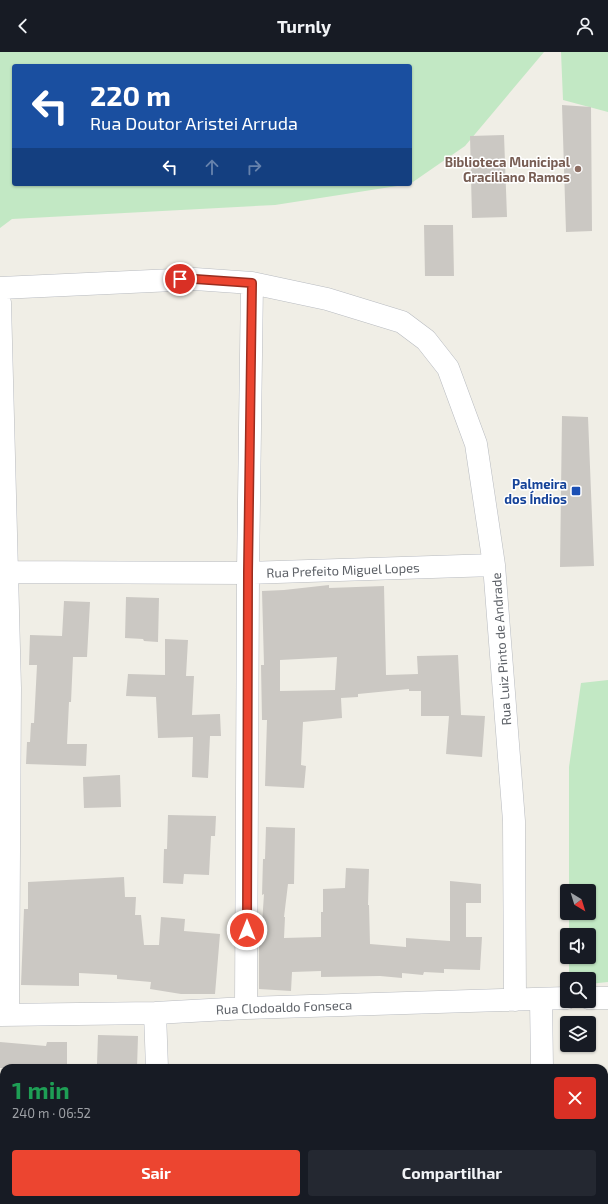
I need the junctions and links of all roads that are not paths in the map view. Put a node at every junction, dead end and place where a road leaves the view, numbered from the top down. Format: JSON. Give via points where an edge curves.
{"nodes":[{"id":1,"x":252,"y":283,"type":"junction"},
{"id":2,"x":0,"y":288,"type":"edge"},
{"id":3,"x":0,"y":303,"type":"edge"},
{"id":4,"x":494,"y":565,"type":"junction"},
{"id":5,"x":4,"y":572,"type":"edge"},
{"id":6,"x":248,"y":573,"type":"junction"},
{"id":7,"x":560,"y":998,"type":"edge"},
{"id":8,"x":596,"y":998,"type":"edge"},
{"id":9,"x":608,"y":998,"type":"edge"},
{"id":10,"x":541,"y":999,"type":"junction"},
{"id":11,"x":515,"y":1000,"type":"junction"},
{"id":12,"x":246,"y":1008,"type":"junction"},
{"id":13,"x":155,"y":1013,"type":"junction"},
{"id":14,"x":4,"y":1015,"type":"edge"},
{"id":15,"x":157,"y":1064,"type":"edge"},
{"id":16,"x":542,"y":1064,"type":"edge"}],
"edges":[{"from":1,"to":2,"type":"street","name":"Rua Luiz Pinto de Andrade","via":[[195,279]]},
{"from":1,"to":4,"type":"street","name":"Rua Luiz Pinto de Andrade","via":[[327,299],[402,322],[426,340],[448,368],[476,444]]},
{"from":1,"to":6,"type":"street"},
{"from":3,"to":5,"type":"street"},
{"from":4,"to":6,"type":"street","name":"Rua Prefeito Miguel Lopes"},
{"from":4,"to":11,"type":"street","name":"Rua Luiz Pinto de Andrade","via":[[514,821]]},
{"from":5,"to":6,"type":"street","name":"Rua Prefeito Miguel Lopes"},
{"from":5,"to":14,"type":"street","via":[[10,696]]},
{"from":6,"to":12,"type":"street"},
{"from":7,"to":10,"type":"street","name":"Rua Clodoaldo Fonseca"},
{"from":8,"to":9,"type":"street"},
{"from":10,"to":11,"type":"street","name":"Rua Clodoaldo Fonseca"},
{"from":10,"to":16,"type":"street"},
{"from":11,"to":12,"type":"street","name":"Rua Clodoaldo Fonseca"},
{"from":12,"to":13,"type":"street","name":"Rua Clodoaldo Fonseca"},
{"from":13,"to":14,"type":"street","name":"Rua Clodoaldo Fonseca"},
{"from":13,"to":15,"type":"street"}]}
